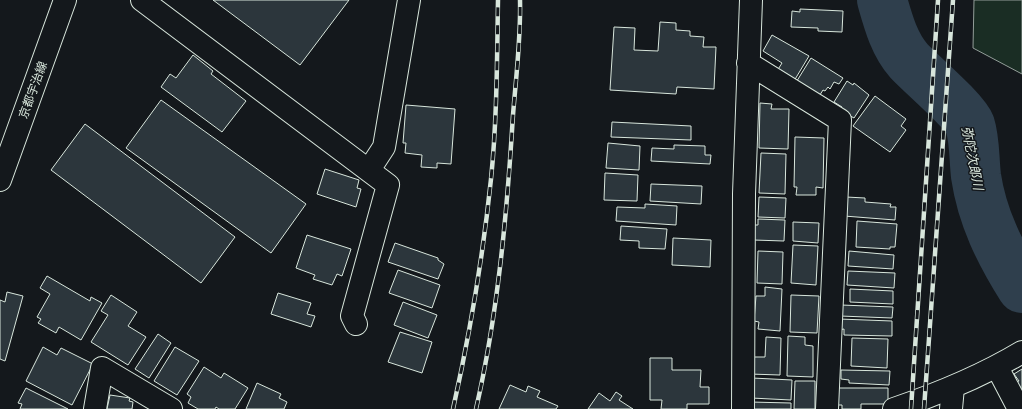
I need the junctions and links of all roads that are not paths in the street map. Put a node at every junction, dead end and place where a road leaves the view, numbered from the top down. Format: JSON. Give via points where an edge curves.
{"nodes":[{"id":1,"x":65,"y":0,"type":"edge"},
{"id":2,"x":142,"y":0,"type":"edge"},
{"id":3,"x":409,"y":0,"type":"edge"},
{"id":4,"x":750,"y":0,"type":"edge"},
{"id":5,"x":748,"y":64,"type":"junction"},
{"id":6,"x":369,"y":170,"type":"junction"},
{"id":7,"x":0,"y":180,"type":"edge"},
{"id":8,"x":356,"y":324,"type":"dead end"},
{"id":9,"x":1022,"y":352,"type":"edge"},
{"id":10,"x":997,"y":367,"type":"junction"},
{"id":11,"x":953,"y":387,"type":"junction"},
{"id":12,"x":95,"y":409,"type":"edge"},
{"id":13,"x":171,"y":409,"type":"edge"},
{"id":14,"x":743,"y":409,"type":"edge"},
{"id":15,"x":827,"y":409,"type":"edge"},
{"id":16,"x":894,"y":409,"type":"edge"},
{"id":17,"x":951,"y":409,"type":"edge"},
{"id":18,"x":1019,"y":409,"type":"edge"}],
"edges":[{"from":1,"to":7,"type":"street","name":"京都宇治線"},
{"from":2,"to":6,"type":"street"},
{"from":3,"to":6,"type":"street","via":[[384,147]]},
{"from":4,"to":5,"type":"street"},
{"from":5,"to":14,"type":"street","via":[[744,194]]},
{"from":5,"to":15,"type":"street","via":[[840,120]]},
{"from":6,"to":8,"type":"street","via":[[388,185],[352,316]]},
{"from":9,"to":10,"type":"street"},
{"from":10,"to":11,"type":"street"},
{"from":10,"to":18,"type":"street"},
{"from":11,"to":16,"type":"street"},
{"from":11,"to":17,"type":"street"},
{"from":12,"to":13,"type":"street","via":[[102,368]]}]}
